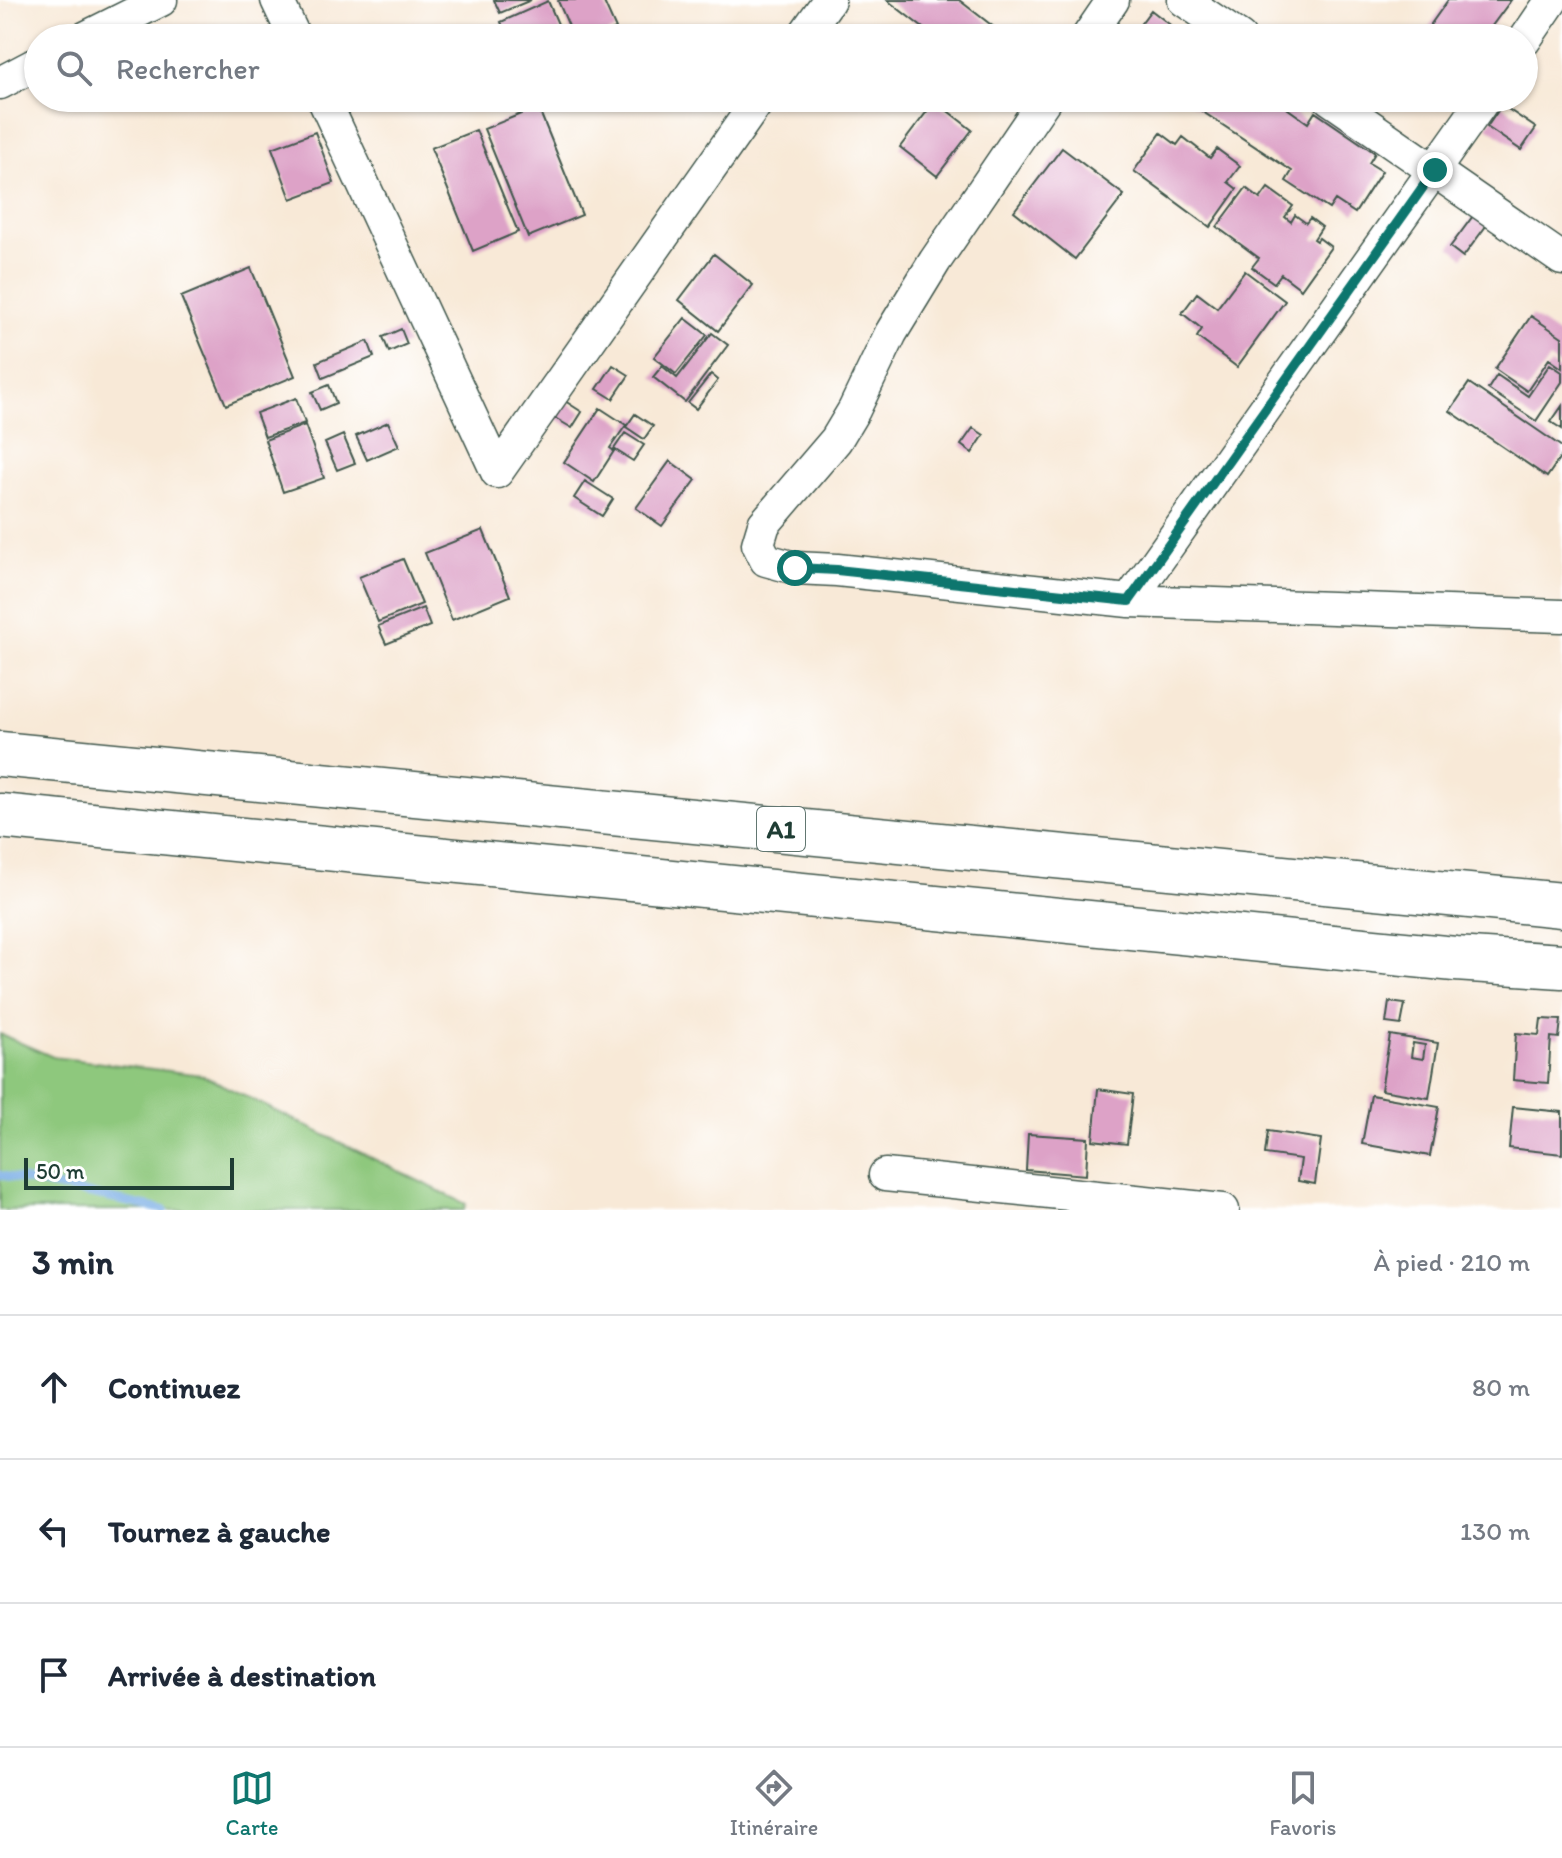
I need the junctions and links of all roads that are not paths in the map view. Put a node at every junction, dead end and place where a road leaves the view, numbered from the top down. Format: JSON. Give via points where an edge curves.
{"nodes":[{"id":1,"x":161,"y":0,"type":"edge"},
{"id":2,"x":277,"y":0,"type":"edge"},
{"id":3,"x":829,"y":0,"type":"edge"},
{"id":4,"x":1113,"y":0,"type":"edge"},
{"id":5,"x":1184,"y":0,"type":"edge"},
{"id":6,"x":1552,"y":0,"type":"edge"},
{"id":7,"x":113,"y":24,"type":"edge"},
{"id":8,"x":288,"y":24,"type":"edge"},
{"id":9,"x":812,"y":24,"type":"edge"},
{"id":10,"x":1097,"y":24,"type":"edge"},
{"id":11,"x":1219,"y":24,"type":"edge"},
{"id":12,"x":1536,"y":24,"type":"edge"},
{"id":13,"x":24,"y":70,"type":"edge"},
{"id":14,"x":0,"y":83,"type":"edge"},
{"id":15,"x":330,"y":112,"type":"edge"},
{"id":16,"x":750,"y":112,"type":"edge"},
{"id":17,"x":1036,"y":112,"type":"edge"},
{"id":18,"x":1350,"y":112,"type":"edge"},
{"id":19,"x":1475,"y":112,"type":"edge"},
{"id":20,"x":1435,"y":170,"type":"junction"},
{"id":21,"x":1562,"y":259,"type":"edge"},
{"id":22,"x":1129,"y":601,"type":"junction"},
{"id":23,"x":1562,"y":616,"type":"edge"},
{"id":24,"x":0,"y":754,"type":"edge"},
{"id":25,"x":0,"y":816,"type":"edge"},
{"id":26,"x":1562,"y":905,"type":"edge"},
{"id":27,"x":1562,"y":966,"type":"edge"},
{"id":28,"x":885,"y":1175,"type":"dead end"},
{"id":29,"x":1223,"y":1210,"type":"edge"}],
"edges":[{"from":1,"to":7,"type":"street"},
{"from":2,"to":8,"type":"street"},
{"from":3,"to":9,"type":"street"},
{"from":4,"to":10,"type":"street"},
{"from":5,"to":11,"type":"street"},
{"from":6,"to":12,"type":"street"},
{"from":13,"to":14,"type":"street"},
{"from":15,"to":16,"type":"street","via":[[497,472]]},
{"from":17,"to":22,"type":"street","via":[[898,321],[836,440],[764,524],[758,544],[766,560],[795,568]]},
{"from":18,"to":20,"type":"street"},
{"from":19,"to":20,"type":"street"},
{"from":20,"to":21,"type":"street"},
{"from":20,"to":22,"type":"street"},
{"from":22,"to":23,"type":"street"},
{"from":24,"to":26,"type":"main road","number":"A1"},
{"from":25,"to":27,"type":"main road","number":"A1"},
{"from":28,"to":29,"type":"street"}]}
